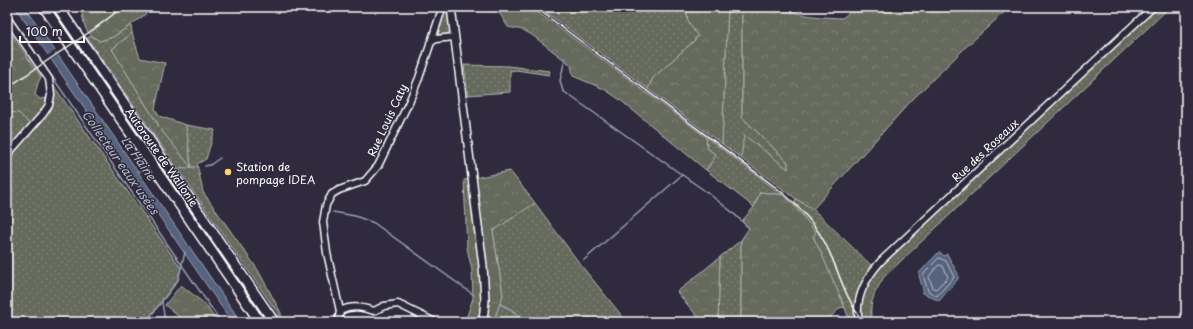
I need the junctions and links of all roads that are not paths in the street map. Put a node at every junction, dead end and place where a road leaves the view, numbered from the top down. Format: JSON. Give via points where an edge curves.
{"nodes":[{"id":1,"x":44,"y":7,"type":"edge"},
{"id":2,"x":58,"y":7,"type":"edge"},
{"id":3,"x":451,"y":7,"type":"edge"},
{"id":4,"x":1153,"y":7,"type":"edge"},
{"id":5,"x":441,"y":12,"type":"dead end"},
{"id":6,"x":7,"y":18,"type":"edge"},
{"id":7,"x":454,"y":37,"type":"junction"},
{"id":8,"x":430,"y":44,"type":"junction"},
{"id":9,"x":7,"y":155,"type":"edge"},
{"id":10,"x":340,"y":311,"type":"junction"},
{"id":11,"x":427,"y":320,"type":"edge"},
{"id":12,"x":260,"y":322,"type":"edge"},
{"id":13,"x":274,"y":322,"type":"edge"},
{"id":14,"x":338,"y":322,"type":"edge"},
{"id":15,"x":436,"y":322,"type":"edge"},
{"id":16,"x":483,"y":322,"type":"edge"},
{"id":17,"x":858,"y":322,"type":"edge"}],
"edges":[{"from":1,"to":12,"type":"highway","name":"Autoroute de Wallonie"},
{"from":2,"to":13,"type":"highway","name":"Autoroute de Wallonie"},
{"from":3,"to":7,"type":"main road"},
{"from":4,"to":17,"type":"street","name":"Rue des Roseaux","via":[[878,265],[865,281],[860,294]]},
{"from":5,"to":8,"type":"street","name":"Rue Louis Caty"},
{"from":6,"to":9,"type":"street","via":[[49,79],[51,89],[49,105]]},
{"from":7,"to":8,"type":"street","via":[[436,39]]},
{"from":7,"to":16,"type":"main road","via":[[483,266]]},
{"from":8,"to":10,"type":"street","name":"Rue Louis Caty","via":[[410,102],[378,166],[365,181],[332,194],[326,205],[323,222],[327,253]]},
{"from":10,"to":11,"type":"street","via":[[358,306],[374,310],[398,304]]},
{"from":10,"to":14,"type":"street","name":"Rue Louis Caty"},
{"from":11,"to":15,"type":"street"}]}
